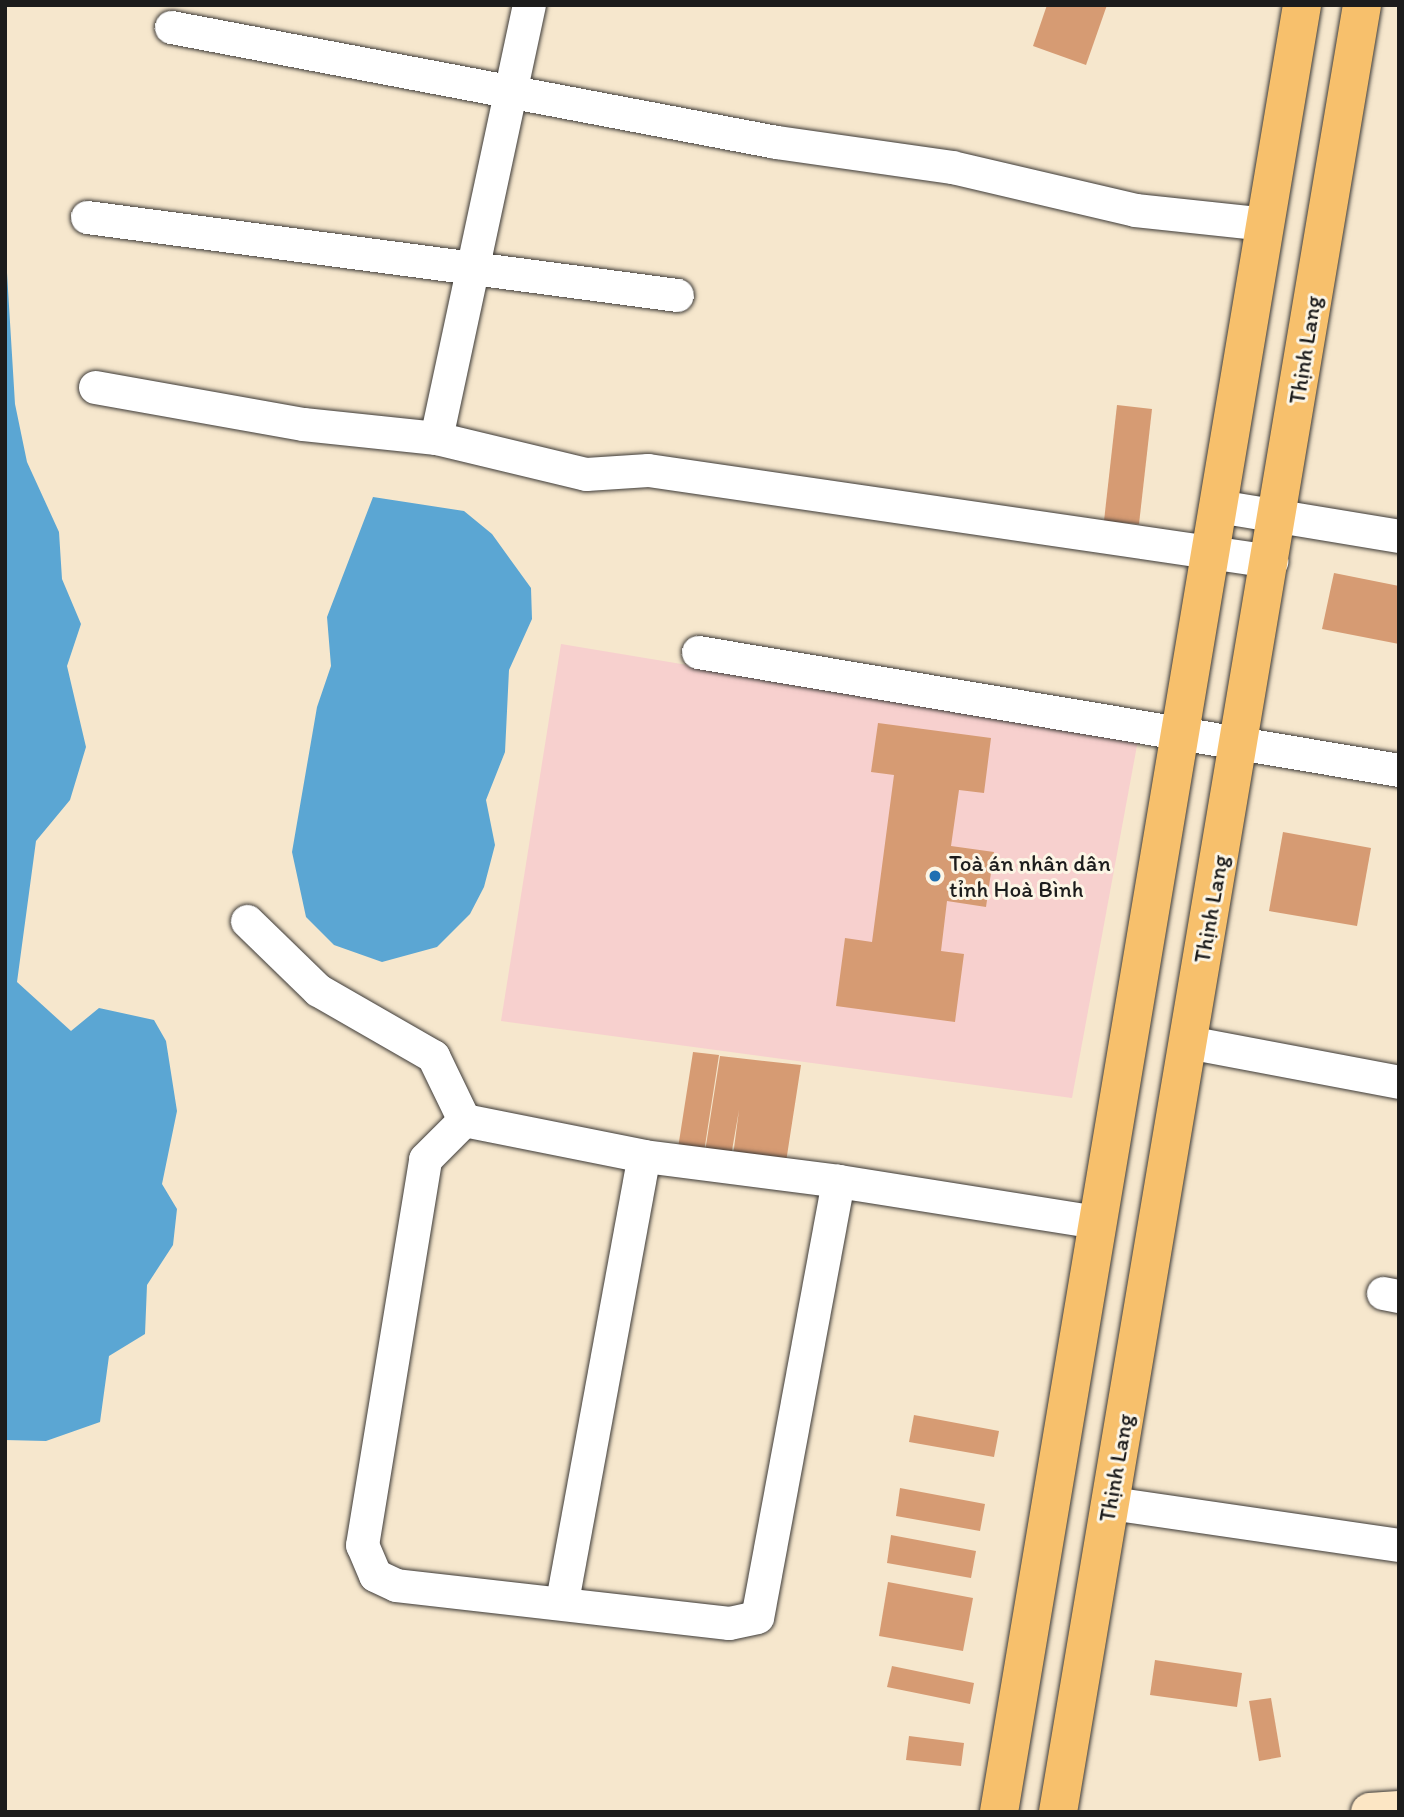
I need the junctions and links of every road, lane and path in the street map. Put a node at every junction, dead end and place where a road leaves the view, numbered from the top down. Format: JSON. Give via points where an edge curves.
{"nodes":[{"id":1,"x":529,"y":5,"type":"edge"},
{"id":2,"x":1303,"y":5,"type":"edge"},
{"id":3,"x":1362,"y":5,"type":"edge"},
{"id":4,"x":171,"y":27,"type":"dead end"},
{"id":5,"x":509,"y":94,"type":"junction"},
{"id":6,"x":87,"y":217,"type":"dead end"},
{"id":7,"x":1266,"y":224,"type":"junction"},
{"id":8,"x":471,"y":268,"type":"junction"},
{"id":9,"x":677,"y":295,"type":"dead end"},
{"id":10,"x":95,"y":387,"type":"dead end"},
{"id":11,"x":436,"y":438,"type":"junction"},
{"id":12,"x":1218,"y":506,"type":"junction"},
{"id":13,"x":1278,"y":516,"type":"junction"},
{"id":14,"x":1399,"y":536,"type":"edge"},
{"id":15,"x":1211,"y":551,"type":"junction"},
{"id":16,"x":1271,"y":561,"type":"junction"},
{"id":17,"x":698,"y":652,"type":"dead end"},
{"id":18,"x":1180,"y":731,"type":"junction"},
{"id":19,"x":1240,"y":741,"type":"junction"},
{"id":20,"x":1399,"y":770,"type":"edge"},
{"id":21,"x":247,"y":921,"type":"dead end"},
{"id":22,"x":1188,"y":1042,"type":"junction"},
{"id":23,"x":1399,"y":1083,"type":"edge"},
{"id":24,"x":464,"y":1120,"type":"junction"},
{"id":25,"x":644,"y":1156,"type":"junction"},
{"id":26,"x":838,"y":1181,"type":"junction"},
{"id":27,"x":1098,"y":1222,"type":"junction"},
{"id":28,"x":1111,"y":1503,"type":"junction"},
{"id":29,"x":1399,"y":1545,"type":"edge"},
{"id":30,"x":562,"y":1601,"type":"junction"},
{"id":31,"x":1399,"y":1810,"type":"edge"},
{"id":32,"x":999,"y":1812,"type":"edge"},
{"id":33,"x":1058,"y":1812,"type":"edge"},
{"id":34,"x":1370,"y":1812,"type":"edge"}],
"edges":[{"from":1,"to":5,"type":"street"},
{"from":2,"to":7,"type":"main road"},
{"from":3,"to":13,"type":"main road","name":"Thịnh Lang"},
{"from":4,"to":5,"type":"street"},
{"from":5,"to":7,"type":"street","via":[[952,167],[1135,210]]},
{"from":5,"to":8,"type":"street"},
{"from":6,"to":8,"type":"street"},
{"from":7,"to":12,"type":"main road"},
{"from":8,"to":9,"type":"street"},
{"from":8,"to":11,"type":"street"},
{"from":10,"to":11,"type":"street","via":[[303,424]]},
{"from":11,"to":15,"type":"street","via":[[586,474],[648,470]]},
{"from":12,"to":13,"type":"street"},
{"from":12,"to":15,"type":"main road"},
{"from":13,"to":14,"type":"street"},
{"from":13,"to":16,"type":"main road","name":"Thịnh Lang"},
{"from":15,"to":16,"type":"street"},
{"from":15,"to":18,"type":"main road"},
{"from":16,"to":19,"type":"main road","name":"Thịnh Lang"},
{"from":17,"to":18,"type":"street"},
{"from":18,"to":19,"type":"street"},
{"from":18,"to":27,"type":"main road"},
{"from":19,"to":20,"type":"street"},
{"from":19,"to":22,"type":"main road","name":"Thịnh Lang"},
{"from":21,"to":24,"type":"street","via":[[318,989],[433,1056]]},
{"from":22,"to":23,"type":"street"},
{"from":22,"to":28,"type":"main road","name":"Thịnh Lang"},
{"from":24,"to":25,"type":"street"},
{"from":24,"to":30,"type":"street","via":[[425,1159],[362,1545],[375,1575],[396,1585]]},
{"from":25,"to":26,"type":"street"},
{"from":25,"to":30,"type":"street"},
{"from":26,"to":27,"type":"street"},
{"from":26,"to":30,"type":"street","via":[[757,1617],[729,1623]]},
{"from":27,"to":32,"type":"main road"},
{"from":28,"to":29,"type":"street"},
{"from":28,"to":33,"type":"main road","name":"Thịnh Lang"},
{"from":31,"to":34,"type":"street"}]}
